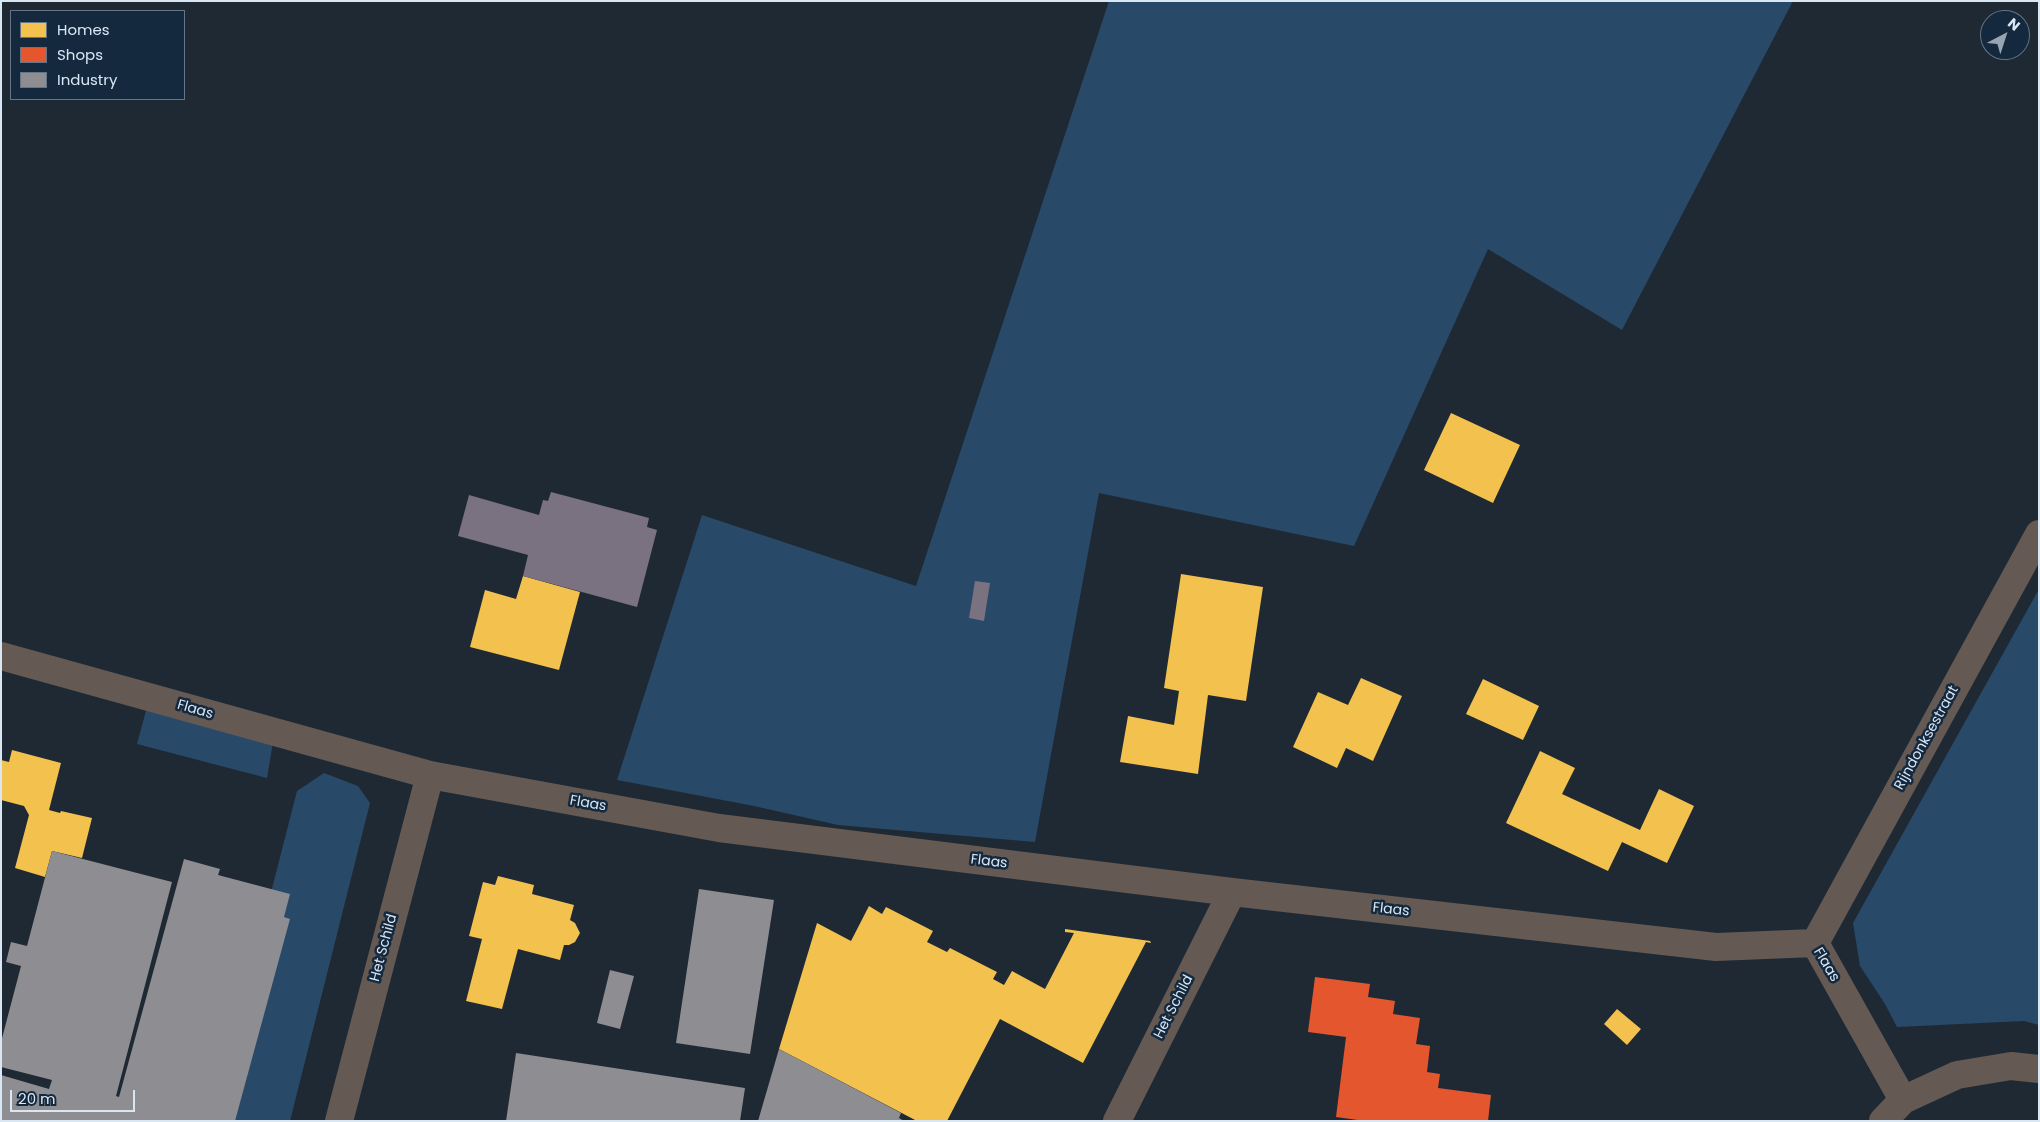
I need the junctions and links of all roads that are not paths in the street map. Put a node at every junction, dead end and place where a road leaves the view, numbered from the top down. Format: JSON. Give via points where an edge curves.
{"nodes":[{"id":1,"x":2039,"y":534,"type":"edge"},
{"id":2,"x":1,"y":656,"type":"edge"},
{"id":3,"x":430,"y":775,"type":"junction"},
{"id":4,"x":1232,"y":892,"type":"junction"},
{"id":5,"x":1815,"y":943,"type":"junction"},
{"id":6,"x":2039,"y":1069,"type":"edge"},
{"id":7,"x":1903,"y":1100,"type":"junction"},
{"id":8,"x":339,"y":1121,"type":"edge"},
{"id":9,"x":1117,"y":1121,"type":"edge"},
{"id":10,"x":1883,"y":1121,"type":"edge"}],
"edges":[{"from":1,"to":5,"type":"street","name":"Rijndonksestraat"},
{"from":2,"to":3,"type":"street","name":"Flaas"},
{"from":3,"to":4,"type":"street","name":"Flaas","via":[[719,828]]},
{"from":3,"to":8,"type":"street","name":"Het Schild"},
{"from":4,"to":5,"type":"street","name":"Flaas","via":[[1716,947]]},
{"from":4,"to":9,"type":"street","name":"Het Schild"},
{"from":5,"to":7,"type":"street","name":"Flaas"},
{"from":6,"to":7,"type":"street","via":[[2011,1066],[1957,1074]]},
{"from":7,"to":10,"type":"street"}]}
